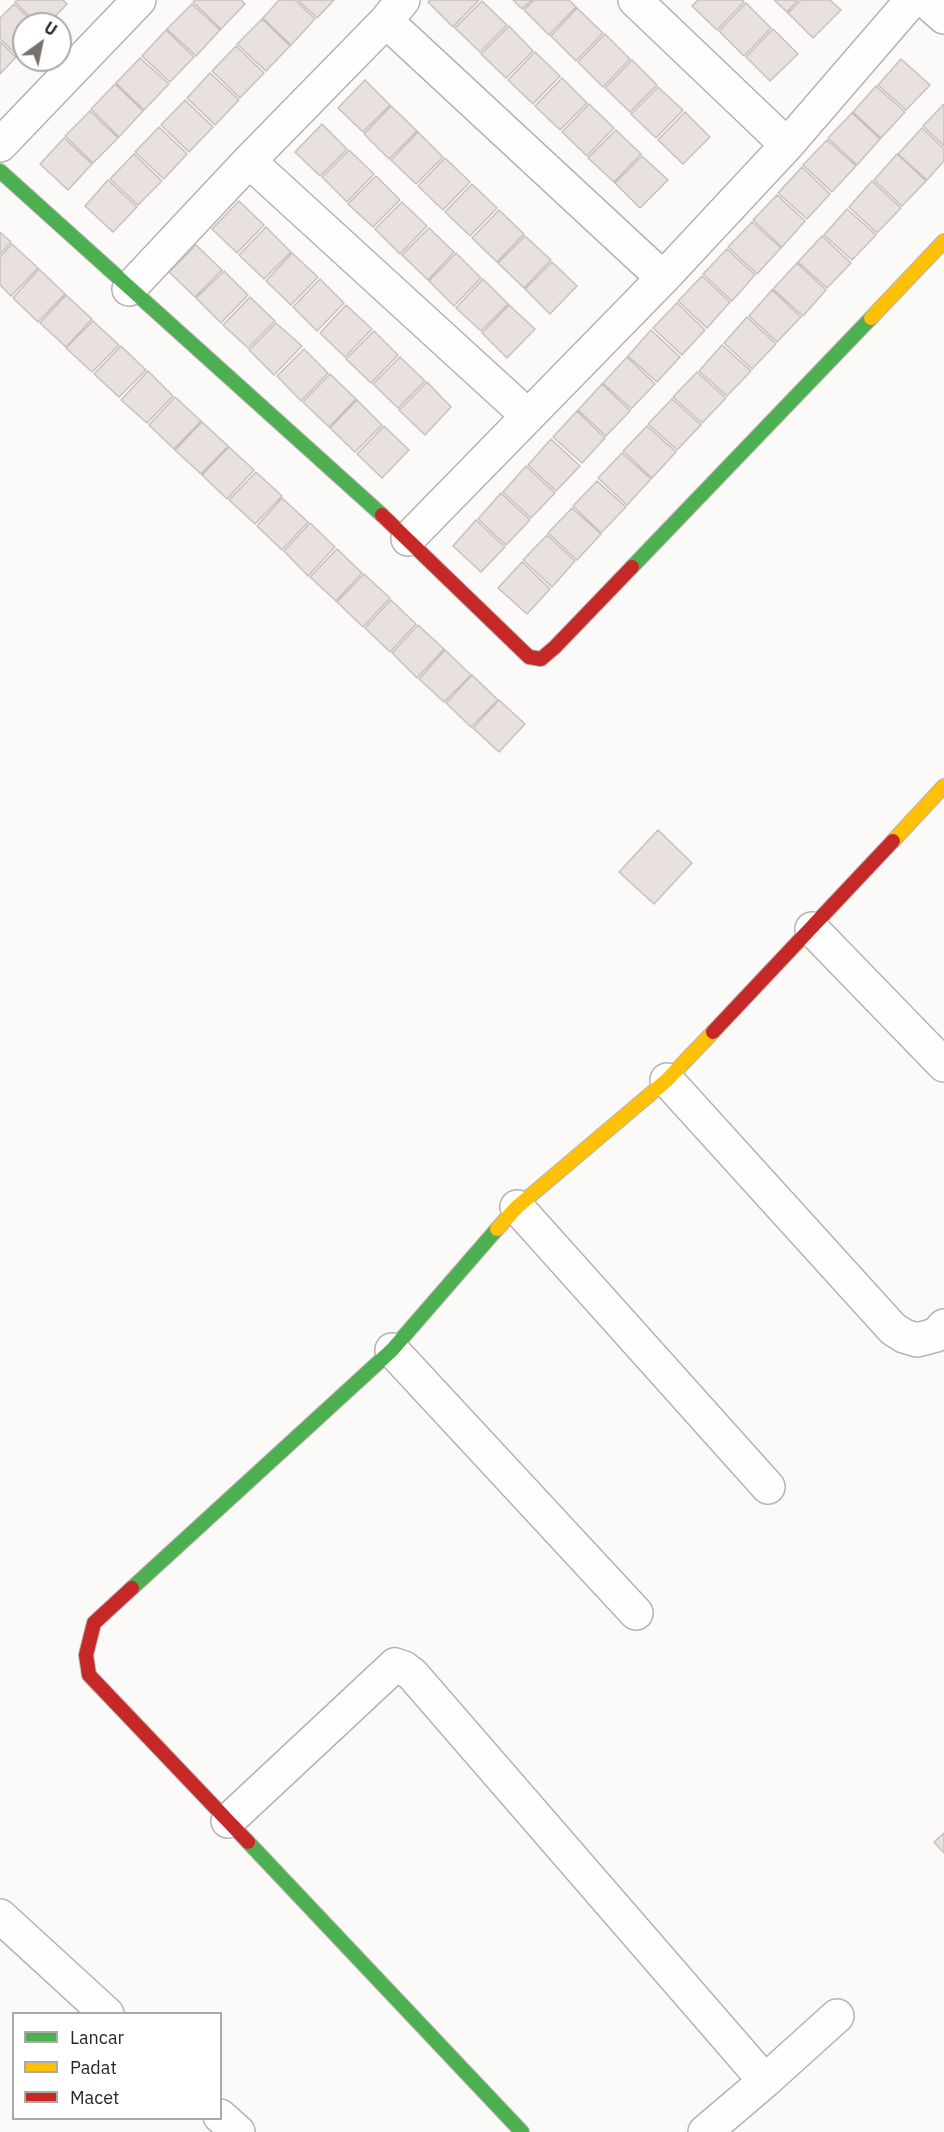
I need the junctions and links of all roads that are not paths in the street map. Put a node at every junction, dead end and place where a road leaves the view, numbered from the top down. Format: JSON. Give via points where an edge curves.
{"nodes":[{"id":1,"x":139,"y":0,"type":"edge"},
{"id":2,"x":635,"y":0,"type":"edge"},
{"id":3,"x":912,"y":0,"type":"edge"},
{"id":4,"x":925,"y":0,"type":"edge"},
{"id":5,"x":395,"y":10,"type":"edge"},
{"id":6,"x":944,"y":17,"type":"edge"},
{"id":7,"x":0,"y":145,"type":"edge"},
{"id":8,"x":787,"y":145,"type":"junction"},
{"id":9,"x":249,"y":161,"type":"junction"},
{"id":10,"x":0,"y":171,"type":"edge"},
{"id":11,"x":944,"y":241,"type":"edge"},
{"id":12,"x":663,"y":278,"type":"junction"},
{"id":13,"x":129,"y":289,"type":"junction"},
{"id":14,"x":528,"y":416,"type":"junction"},
{"id":15,"x":408,"y":539,"type":"junction"},
{"id":16,"x":944,"y":786,"type":"edge"},
{"id":17,"x":812,"y":929,"type":"junction"},
{"id":18,"x":944,"y":1065,"type":"edge"},
{"id":19,"x":666,"y":1080,"type":"junction"},
{"id":20,"x":517,"y":1207,"type":"junction"},
{"id":21,"x":944,"y":1326,"type":"edge"},
{"id":22,"x":392,"y":1350,"type":"junction"},
{"id":23,"x":768,"y":1487,"type":"dead end"},
{"id":24,"x":636,"y":1613,"type":"dead end"},
{"id":25,"x":228,"y":1821,"type":"junction"},
{"id":26,"x":0,"y":1916,"type":"edge"},
{"id":27,"x":106,"y":2012,"type":"edge"},
{"id":28,"x":837,"y":2016,"type":"dead end"},
{"id":29,"x":765,"y":2081,"type":"junction"},
{"id":30,"x":222,"y":2118,"type":"edge"},
{"id":31,"x":238,"y":2132,"type":"edge"},
{"id":32,"x":522,"y":2132,"type":"edge"},
{"id":33,"x":705,"y":2132,"type":"edge"}],
"edges":[{"from":1,"to":7,"type":"street"},
{"from":2,"to":8,"type":"street"},
{"from":3,"to":8,"type":"street"},
{"from":4,"to":6,"type":"street"},
{"from":5,"to":9,"type":"street"},
{"from":5,"to":12,"type":"street"},
{"from":8,"to":12,"type":"street"},
{"from":9,"to":13,"type":"street"},
{"from":9,"to":14,"type":"street"},
{"from":10,"to":13,"type":"street"},
{"from":11,"to":15,"type":"street","via":[[541,658],[529,657]]},
{"from":12,"to":14,"type":"street"},
{"from":13,"to":15,"type":"street"},
{"from":14,"to":15,"type":"street"},
{"from":16,"to":17,"type":"street"},
{"from":17,"to":18,"type":"street"},
{"from":17,"to":19,"type":"street"},
{"from":19,"to":20,"type":"street"},
{"from":19,"to":21,"type":"street","via":[[893,1329],[917,1340],[936,1335]]},
{"from":20,"to":22,"type":"street"},
{"from":20,"to":23,"type":"street"},
{"from":22,"to":24,"type":"street"},
{"from":22,"to":25,"type":"street","via":[[94,1623],[86,1655],[88,1674]]},
{"from":25,"to":29,"type":"street","via":[[395,1665],[404,1668]]},
{"from":25,"to":32,"type":"street"},
{"from":26,"to":27,"type":"street"},
{"from":28,"to":29,"type":"street"},
{"from":29,"to":33,"type":"street"},
{"from":30,"to":31,"type":"street"}]}
